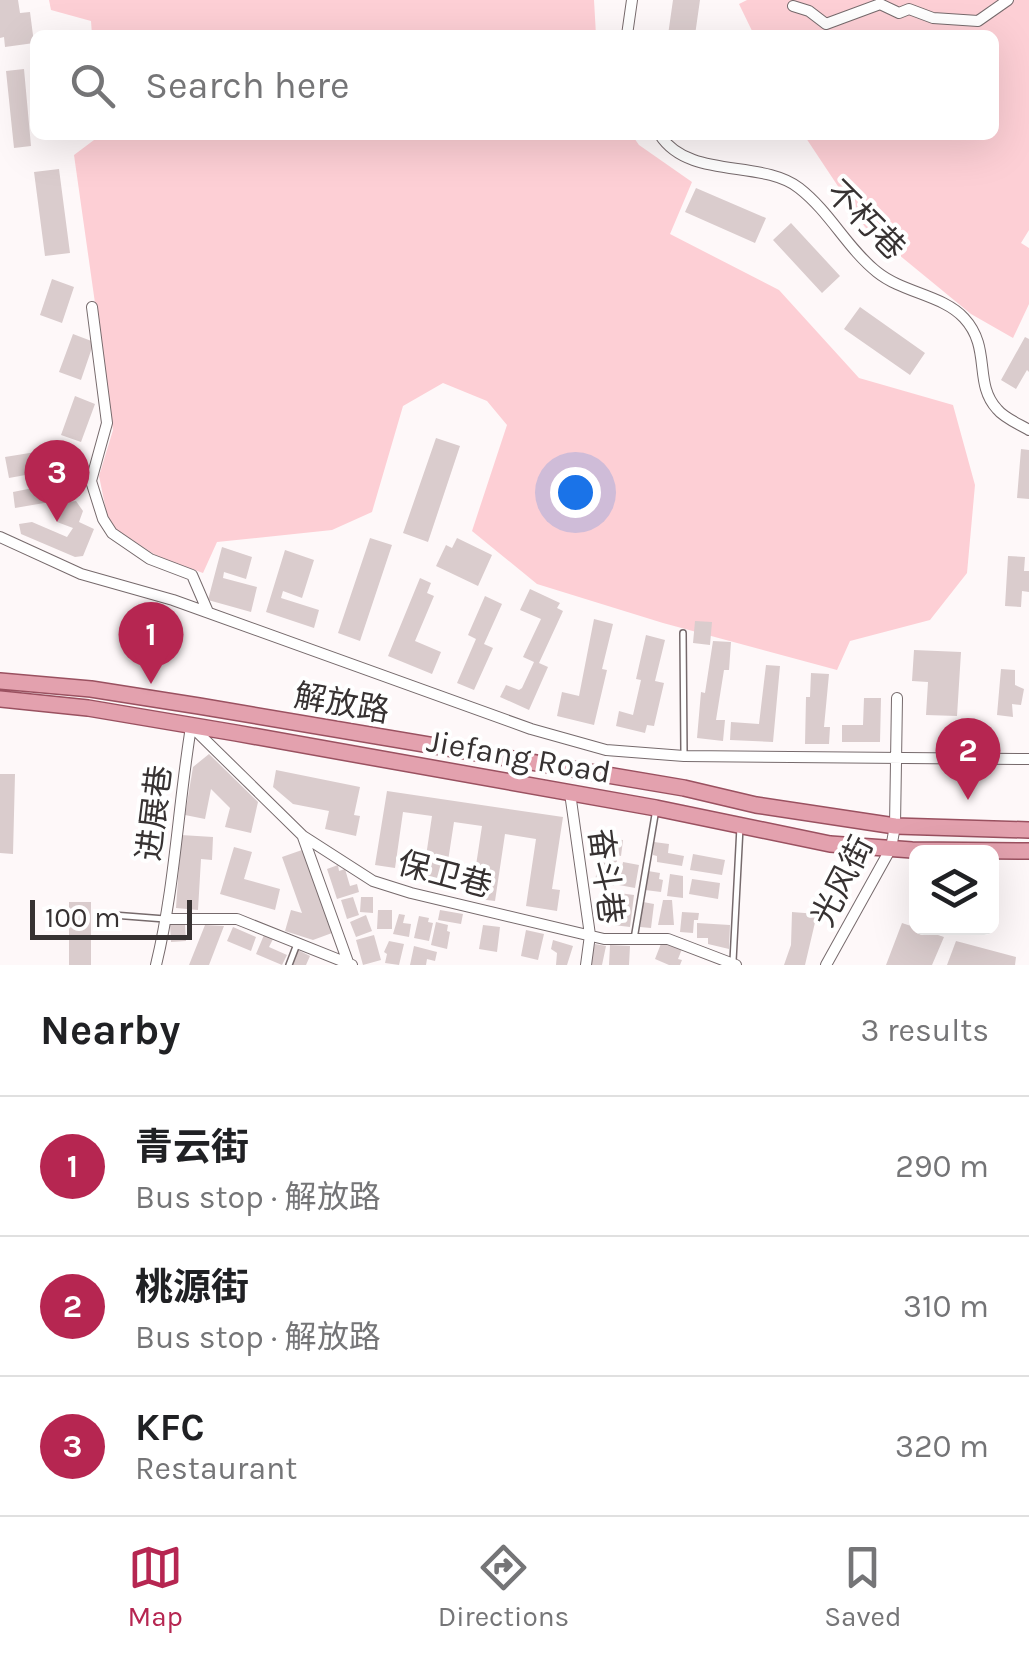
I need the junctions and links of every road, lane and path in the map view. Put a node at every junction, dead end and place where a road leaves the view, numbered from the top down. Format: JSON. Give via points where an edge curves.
{"nodes":[{"id":1,"x":632,"y":0,"type":"edge"},
{"id":2,"x":1008,"y":0,"type":"edge"},
{"id":3,"x":793,"y":6,"type":"dead end"},
{"id":4,"x":627,"y":30,"type":"edge"},
{"id":5,"x":663,"y":140,"type":"edge"},
{"id":6,"x":92,"y":307,"type":"dead end"},
{"id":7,"x":1029,"y":430,"type":"edge"},
{"id":8,"x":0,"y":538,"type":"edge"},
{"id":9,"x":208,"y":612,"type":"junction"},
{"id":10,"x":683,"y":633,"type":"dead end"},
{"id":11,"x":0,"y":681,"type":"edge"},
{"id":12,"x":897,"y":698,"type":"dead end"},
{"id":13,"x":0,"y":699,"type":"edge"},
{"id":14,"x":191,"y":727,"type":"junction"},
{"id":15,"x":684,"y":756,"type":"junction"},
{"id":16,"x":896,"y":758,"type":"junction"},
{"id":17,"x":1029,"y":760,"type":"edge"},
{"id":18,"x":570,"y":793,"type":"junction"},
{"id":19,"x":656,"y":808,"type":"junction"},
{"id":20,"x":740,"y":826,"type":"junction"},
{"id":21,"x":895,"y":826,"type":"junction"},
{"id":22,"x":1029,"y":830,"type":"edge"},
{"id":23,"x":303,"y":836,"type":"junction"},
{"id":24,"x":891,"y":848,"type":"junction"},
{"id":25,"x":1029,"y":850,"type":"edge"},
{"id":26,"x":113,"y":915,"type":"dead end"},
{"id":27,"x":167,"y":919,"type":"junction"},
{"id":28,"x":590,"y":936,"type":"junction"},
{"id":29,"x":634,"y":939,"type":"junction"},
{"id":30,"x":297,"y":944,"type":"junction"},
{"id":31,"x":734,"y":964,"type":"edge"},
{"id":32,"x":156,"y":965,"type":"edge"},
{"id":33,"x":289,"y":965,"type":"edge"},
{"id":34,"x":350,"y":965,"type":"edge"},
{"id":35,"x":586,"y":965,"type":"edge"},
{"id":36,"x":826,"y":965,"type":"edge"}],
"edges":[{"from":1,"to":4,"type":"street"},
{"from":2,"to":3,"type":"street","via":[[978,20],[933,18],[880,4],[826,24]]},
{"from":5,"to":7,"type":"street","name":"不朽巷","via":[[695,160],[794,184],[880,275],[962,314],[978,336],[985,387],[997,410]]},
{"from":6,"to":9,"type":"street","via":[[107,422],[91,481],[103,519],[150,559],[192,576]]},
{"from":8,"to":9,"type":"street","via":[[81,574]]},
{"from":9,"to":15,"type":"street","via":[[573,742]]},
{"from":10,"to":15,"type":"lane"},
{"from":11,"to":21,"type":"main road","name":"解放路","via":[[199,706]]},
{"from":12,"to":16,"type":"street","name":"光风街"},
{"from":13,"to":14,"type":"main road","name":"Jiefang Road"},
{"from":14,"to":18,"type":"main road","name":"Jiefang Road"},
{"from":14,"to":23,"type":"street","name":"保卫巷"},
{"from":14,"to":27,"type":"street","name":"进展巷"},
{"from":15,"to":16,"type":"street"},
{"from":16,"to":17,"type":"street"},
{"from":16,"to":21,"type":"street","name":"光风街"},
{"from":18,"to":19,"type":"main road","name":"Jiefang Road"},
{"from":18,"to":28,"type":"street","name":"奋斗巷"},
{"from":19,"to":20,"type":"main road","name":"Jiefang Road"},
{"from":19,"to":29,"type":"lane"},
{"from":20,"to":24,"type":"main road","name":"Jiefang Road"},
{"from":20,"to":31,"type":"lane"},
{"from":21,"to":22,"type":"main road","name":"解放路"},
{"from":21,"to":24,"type":"street","name":"光风街"},
{"from":23,"to":28,"type":"street","name":"保卫巷","via":[[373,880],[411,894]]},
{"from":23,"to":34,"type":"street"},
{"from":24,"to":25,"type":"main road","name":"Jiefang Road"},
{"from":24,"to":36,"type":"street","name":"光风街"},
{"from":26,"to":27,"type":"lane"},
{"from":27,"to":30,"type":"street","via":[[238,919]]},
{"from":27,"to":32,"type":"street","name":"进展巷"},
{"from":28,"to":29,"type":"street","name":"保卫巷"},
{"from":28,"to":35,"type":"street","name":"奋斗巷"},
{"from":29,"to":31,"type":"street","name":"保卫巷","via":[[668,939]]},
{"from":30,"to":33,"type":"lane"},
{"from":30,"to":34,"type":"street"}]}
